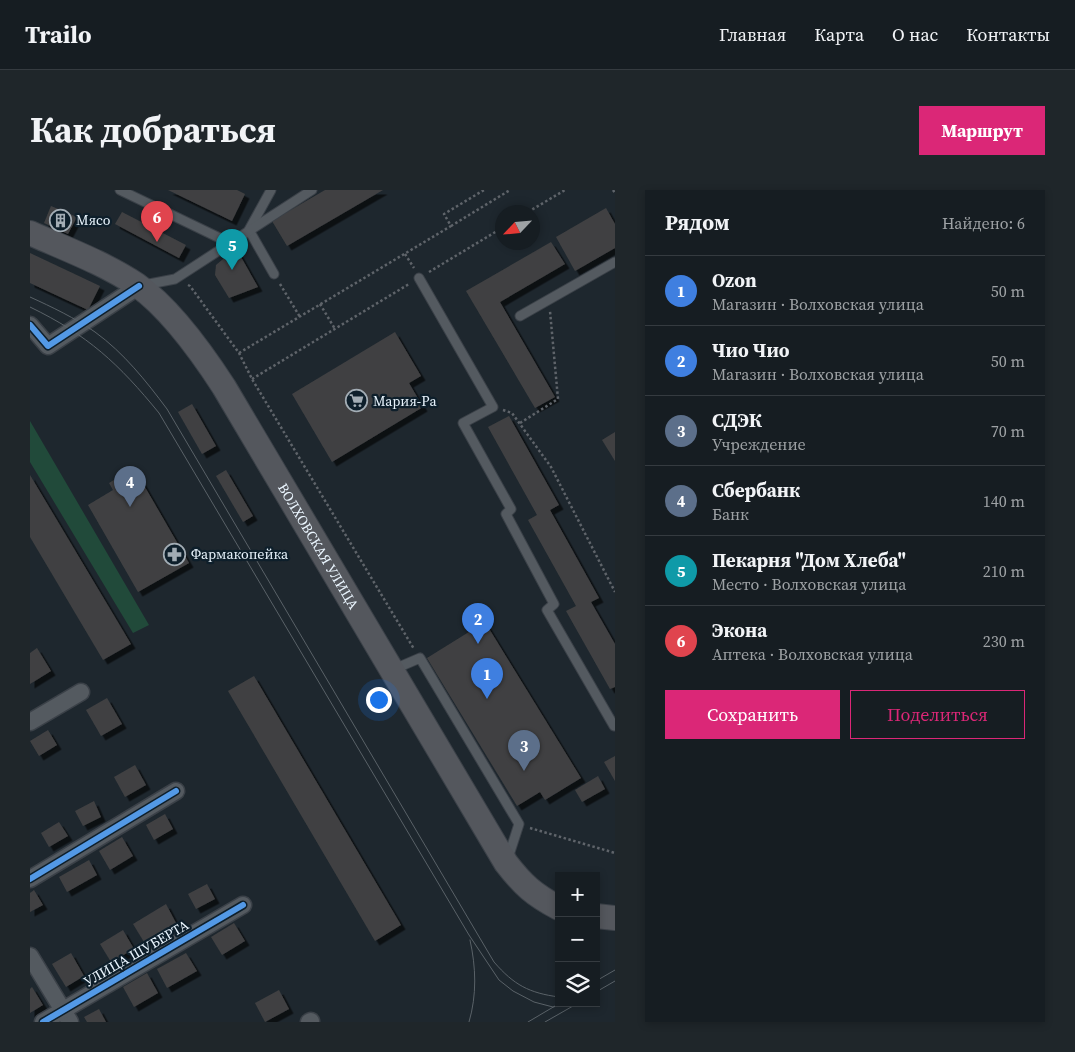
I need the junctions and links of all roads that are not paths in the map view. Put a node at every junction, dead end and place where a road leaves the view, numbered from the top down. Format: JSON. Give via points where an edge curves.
{"nodes":[{"id":1,"x":120,"y":190,"type":"edge"},
{"id":2,"x":271,"y":190,"type":"edge"},
{"id":3,"x":312,"y":190,"type":"edge"},
{"id":4,"x":249,"y":230,"type":"junction"},
{"id":5,"x":30,"y":233,"type":"edge"},
{"id":6,"x":230,"y":243,"type":"junction"},
{"id":7,"x":615,"y":262,"type":"edge"},
{"id":8,"x":274,"y":274,"type":"road end"},
{"id":9,"x":419,"y":278,"type":"road end"},
{"id":10,"x":139,"y":286,"type":"junction"},
{"id":11,"x":520,"y":316,"type":"dead end"},
{"id":12,"x":30,"y":326,"type":"edge"},
{"id":13,"x":392,"y":670,"type":"junction"},
{"id":14,"x":81,"y":692,"type":"dead end"},
{"id":15,"x":30,"y":722,"type":"edge"},
{"id":16,"x":615,"y":725,"type":"edge"},
{"id":17,"x":176,"y":791,"type":"dead end"},
{"id":18,"x":506,"y":863,"type":"junction"},
{"id":19,"x":30,"y":879,"type":"edge"},
{"id":20,"x":243,"y":905,"type":"dead end"},
{"id":21,"x":555,"y":906,"type":"edge"},
{"id":22,"x":600,"y":916,"type":"edge"},
{"id":23,"x":615,"y":918,"type":"edge"},
{"id":24,"x":30,"y":956,"type":"edge"},
{"id":25,"x":66,"y":1016,"type":"edge"},
{"id":26,"x":43,"y":1022,"type":"edge"}],
"edges":[{"from":1,"to":6,"type":"lane"},
{"from":2,"to":4,"type":"lane"},
{"from":3,"to":4,"type":"lane"},
{"from":4,"to":6,"type":"lane"},
{"from":4,"to":8,"type":"lane"},
{"from":5,"to":10,"type":"main road","name":"ВОЛХОВСКАЯ УЛИЦА","via":[[100,264]]},
{"from":6,"to":10,"type":"lane","via":[[175,279]]},
{"from":7,"to":11,"type":"lane"},
{"from":9,"to":16,"type":"lane","via":[[493,407],[463,423],[511,509],[506,514],[554,604],[547,610]]},
{"from":10,"to":12,"type":"street","via":[[48,346]]},
{"from":10,"to":13,"type":"main road","name":"ВОЛХОВСКАЯ УЛИЦА","via":[[182,330],[224,387]]},
{"from":13,"to":18,"type":"main road","name":"ВОЛХОВСКАЯ УЛИЦА"},
{"from":13,"to":18,"type":"lane","via":[[420,658],[519,824]]},
{"from":14,"to":15,"type":"street"},
{"from":17,"to":19,"type":"street"},
{"from":18,"to":21,"type":"main road","name":"ВОЛХОВСКАЯ УЛИЦА","via":[[523,885]]},
{"from":20,"to":25,"type":"street","name":"УЛИЦА ШУБЕРТА"},
{"from":22,"to":23,"type":"main road"},
{"from":24,"to":25,"type":"street"},
{"from":25,"to":26,"type":"street","name":"УЛИЦА ШУБЕРТА"}]}
